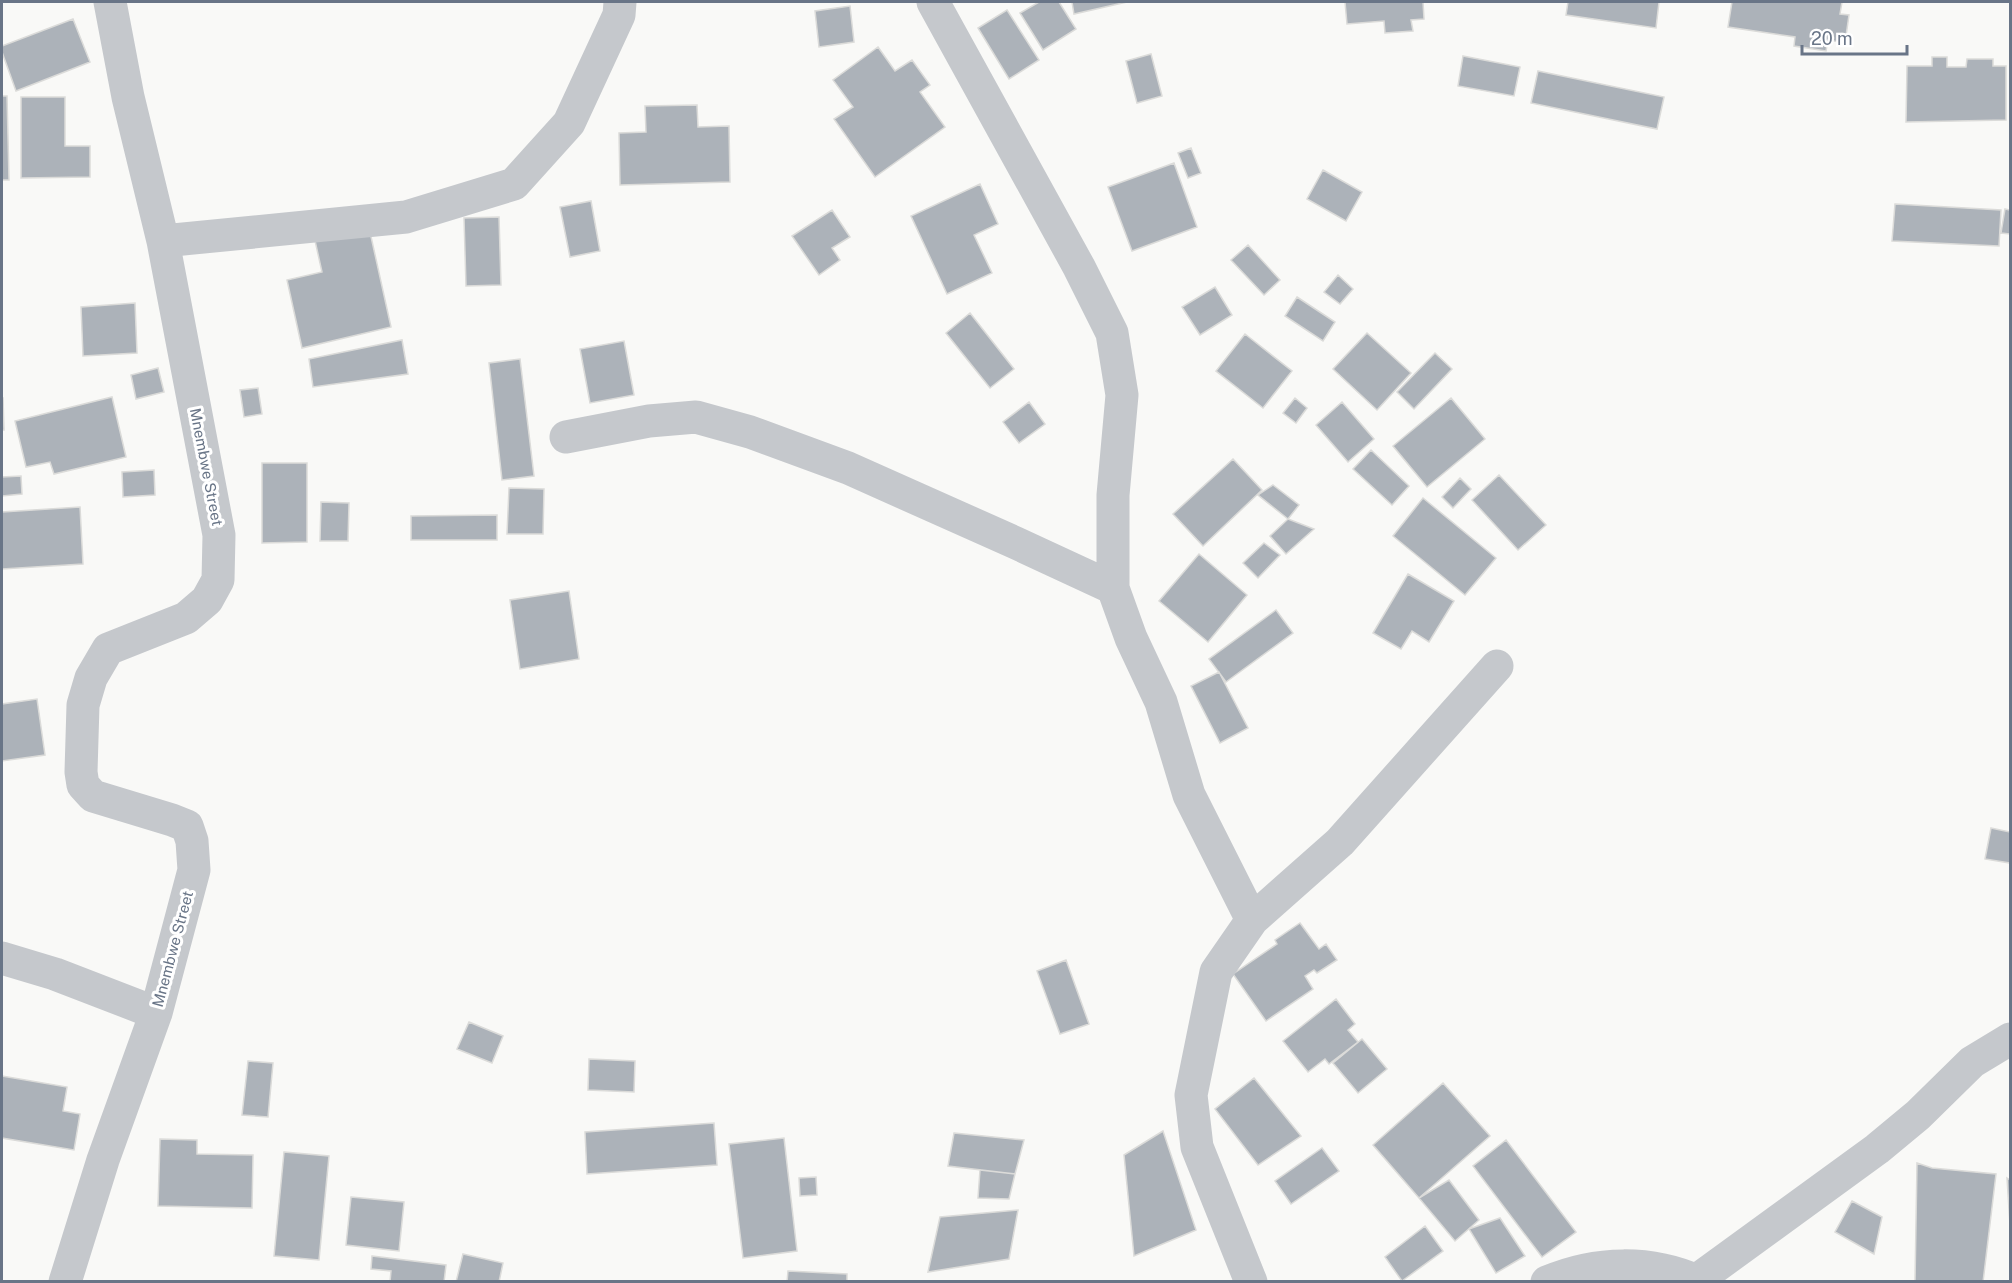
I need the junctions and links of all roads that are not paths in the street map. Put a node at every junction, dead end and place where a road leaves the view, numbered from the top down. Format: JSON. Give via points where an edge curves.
{"nodes":[{"id":1,"x":110,"y":2,"type":"edge"},
{"id":2,"x":620,"y":2,"type":"edge"},
{"id":3,"x":933,"y":2,"type":"edge"},
{"id":4,"x":163,"y":241,"type":"junction"},
{"id":5,"x":566,"y":437,"type":"dead end"},
{"id":6,"x":1113,"y":588,"type":"junction"},
{"id":7,"x":1497,"y":666,"type":"dead end"},
{"id":8,"x":1252,"y":920,"type":"junction"},
{"id":9,"x":2,"y":958,"type":"edge"},
{"id":10,"x":156,"y":1013,"type":"junction"},
{"id":11,"x":2010,"y":1039,"type":"edge"},
{"id":12,"x":65,"y":1281,"type":"edge"},
{"id":13,"x":1251,"y":1281,"type":"edge"},
{"id":14,"x":1547,"y":1281,"type":"edge"},
{"id":15,"x":1698,"y":1281,"type":"edge"}],
"edges":[{"from":1,"to":4,"type":"street","name":"Mnembwe Street"},
{"from":2,"to":4,"type":"street","via":[[619,15],[569,123],[514,184],[406,217]]},
{"from":3,"to":6,"type":"street","via":[[1112,333],[1122,395],[1113,495]]},
{"from":4,"to":10,"type":"street","name":"Mnembwe Street","via":[[219,535],[218,580],[207,600],[186,618],[108,650],[90,678],[83,705],[81,772],[83,785],[93,796],[187,826],[192,841],[194,870]]},
{"from":5,"to":6,"type":"street","via":[[649,421],[696,417],[848,468]]},
{"from":6,"to":8,"type":"street","via":[[1161,702],[1189,795]]},
{"from":7,"to":8,"type":"street","via":[[1340,842]]},
{"from":8,"to":13,"type":"street","via":[[1216,972],[1191,1095],[1197,1147]]},
{"from":9,"to":10,"type":"street"},
{"from":10,"to":12,"type":"street","name":"Mnembwe Street"},
{"from":11,"to":15,"type":"street","via":[[1972,1062],[1877,1149]]},
{"from":14,"to":15,"type":"street","via":[[1607,1265],[1652,1266]]}]}
